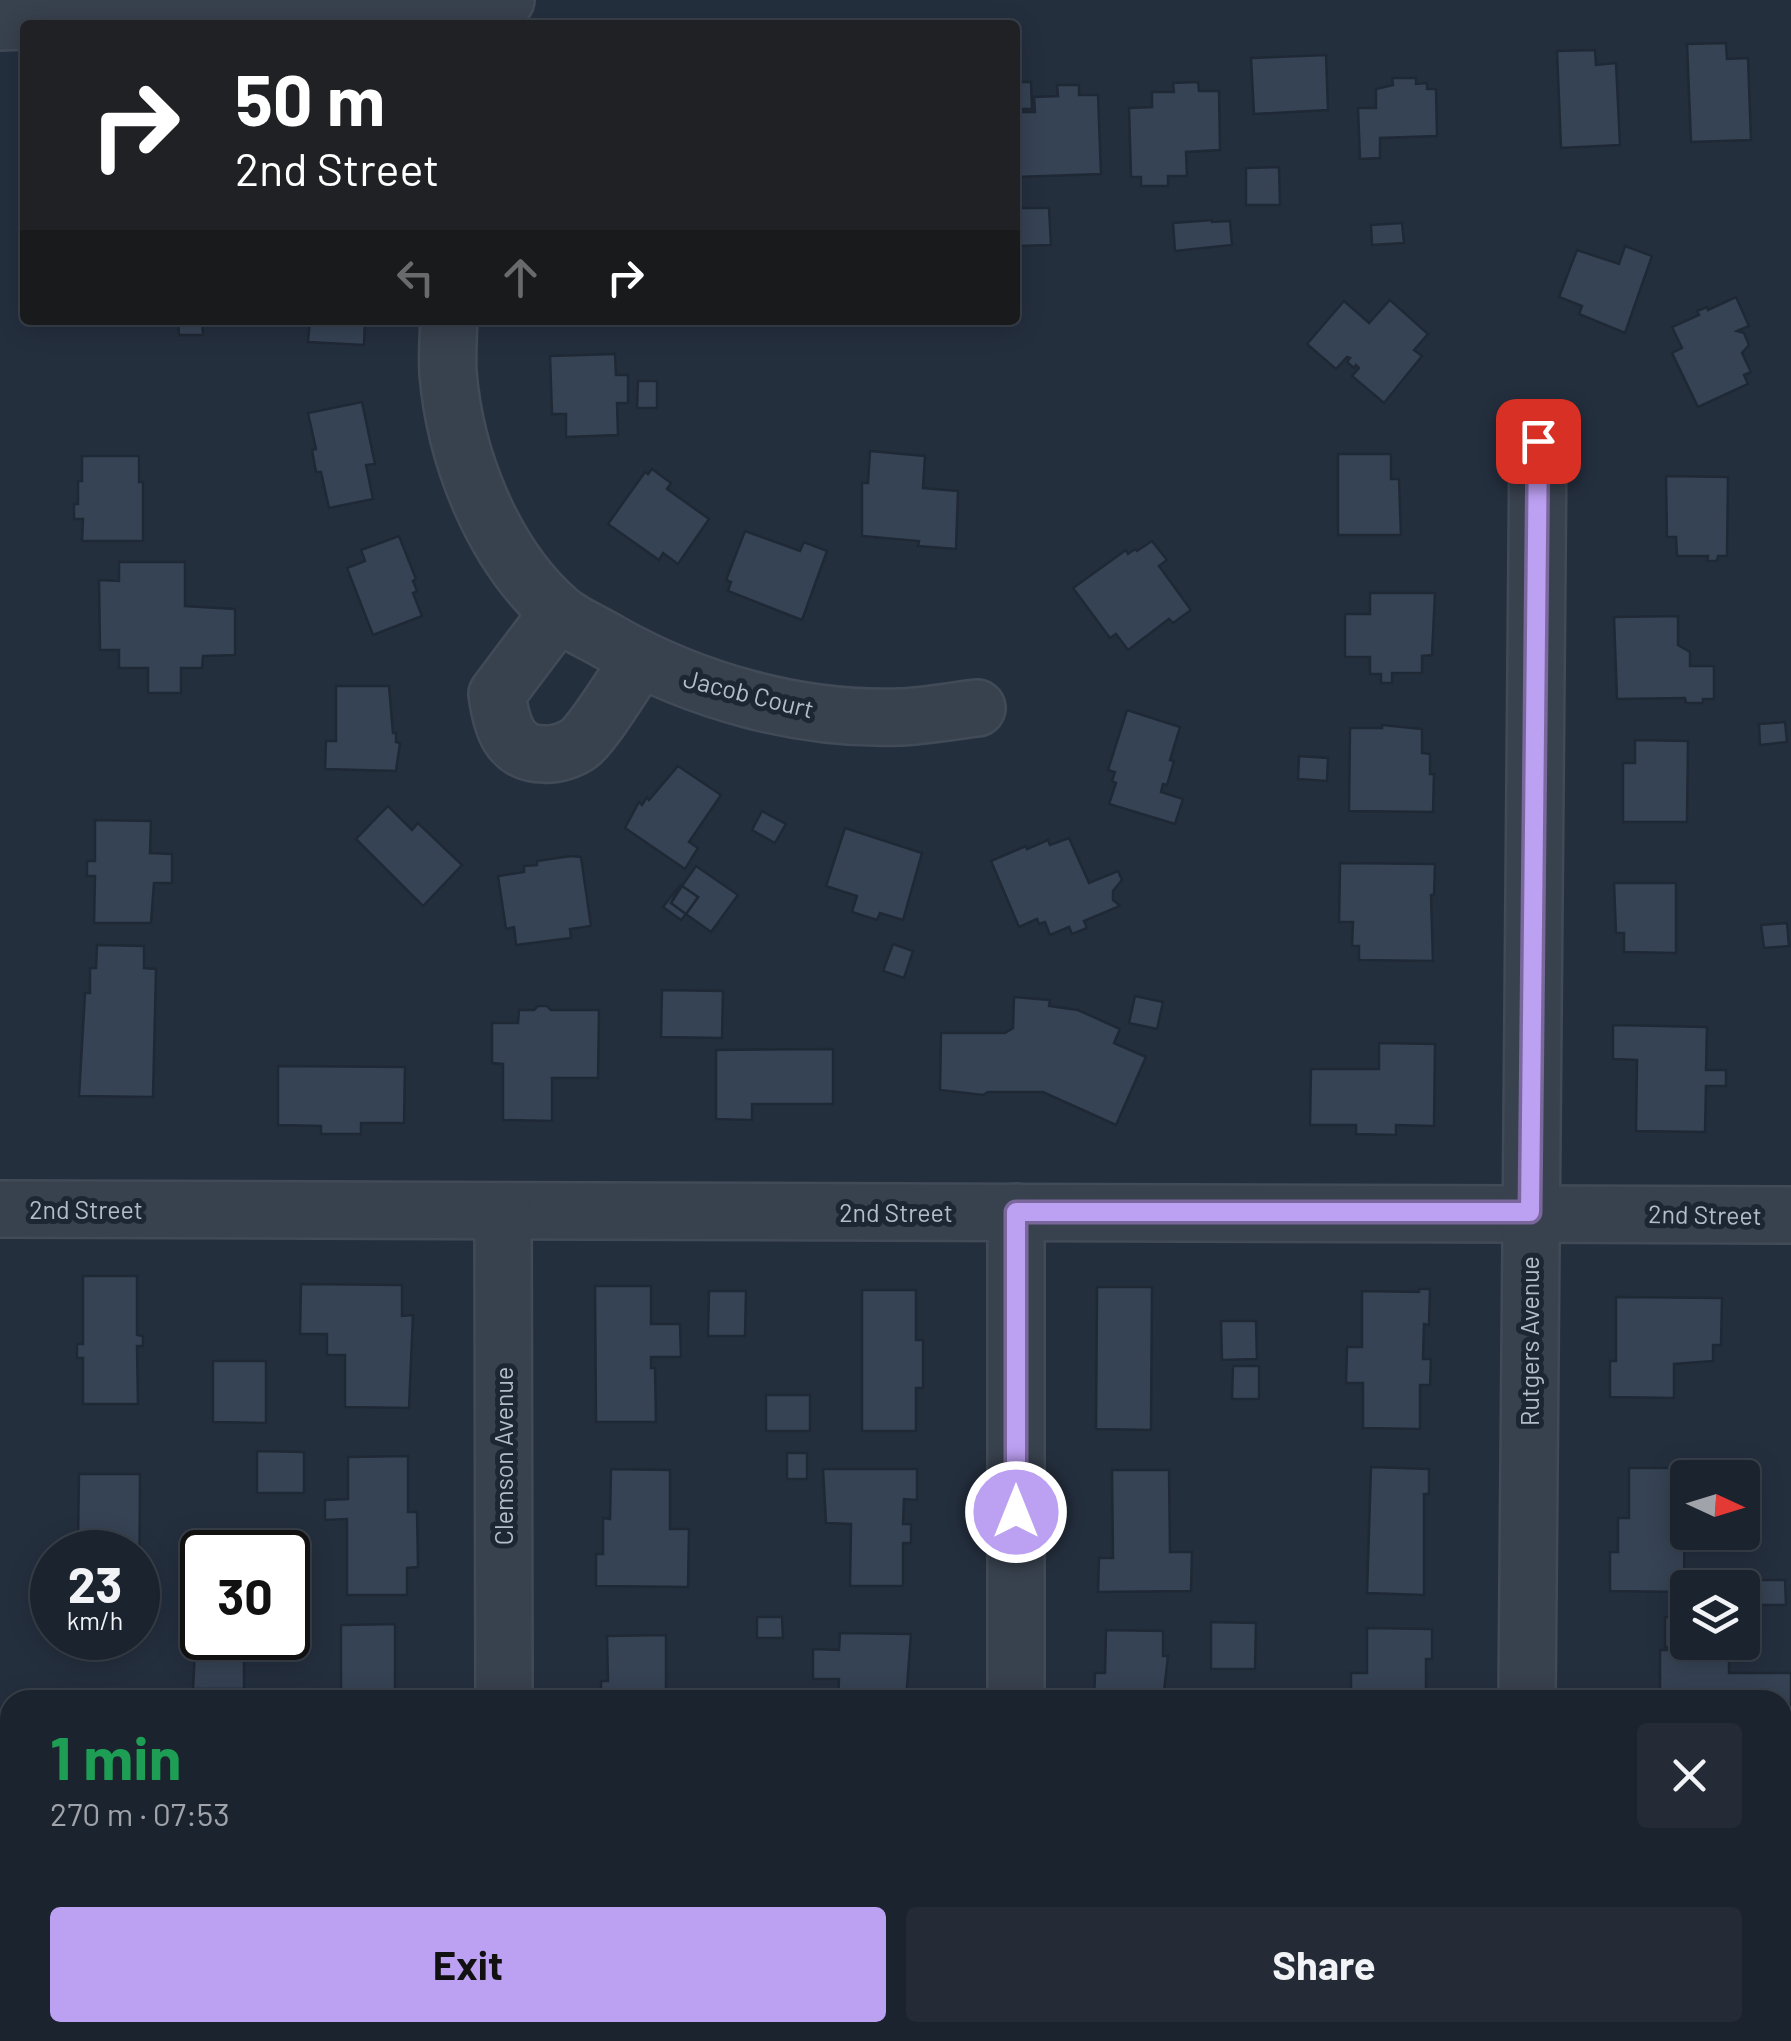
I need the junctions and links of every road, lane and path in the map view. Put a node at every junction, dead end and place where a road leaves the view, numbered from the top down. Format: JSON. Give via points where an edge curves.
{"nodes":[{"id":1,"x":472,"y":9,"type":"edge"},
{"id":2,"x":73,"y":20,"type":"edge"},
{"id":3,"x":448,"y":325,"type":"edge"},
{"id":4,"x":1538,"y":441,"type":"dead end"},
{"id":5,"x":558,"y":613,"type":"junction"},
{"id":6,"x":640,"y":659,"type":"junction"},
{"id":7,"x":977,"y":708,"type":"dead end"},
{"id":8,"x":0,"y":1209,"type":"edge"},
{"id":9,"x":502,"y":1212,"type":"junction"},
{"id":10,"x":1016,"y":1212,"type":"junction"},
{"id":11,"x":1530,"y":1212,"type":"junction"},
{"id":12,"x":1791,"y":1215,"type":"edge"},
{"id":13,"x":504,"y":1690,"type":"edge"},
{"id":14,"x":1016,"y":1690,"type":"edge"},
{"id":15,"x":1526,"y":1690,"type":"edge"}],
"edges":[{"from":1,"to":2,"type":"street"},
{"from":3,"to":5,"type":"street","name":"Jacob Court","via":[[456,423],[482,503],[513,563]]},
{"from":4,"to":11,"type":"street","name":"Rutgers Avenue"},
{"from":5,"to":6,"type":"street","name":"Jacob Court"},
{"from":5,"to":6,"type":"street","via":[[497,694],[513,744],[532,754],[554,754],[580,743]]},
{"from":6,"to":7,"type":"street","name":"Jacob Court","via":[[749,698],[834,714],[900,717]]},
{"from":8,"to":9,"type":"street","name":"2nd Street"},
{"from":9,"to":10,"type":"street","name":"2nd Street"},
{"from":9,"to":13,"type":"street","name":"Clemson Avenue"},
{"from":10,"to":11,"type":"street","name":"2nd Street"},
{"from":10,"to":14,"type":"street"},
{"from":11,"to":12,"type":"street","name":"2nd Street"},
{"from":11,"to":15,"type":"street","name":"Rutgers Avenue"}]}
